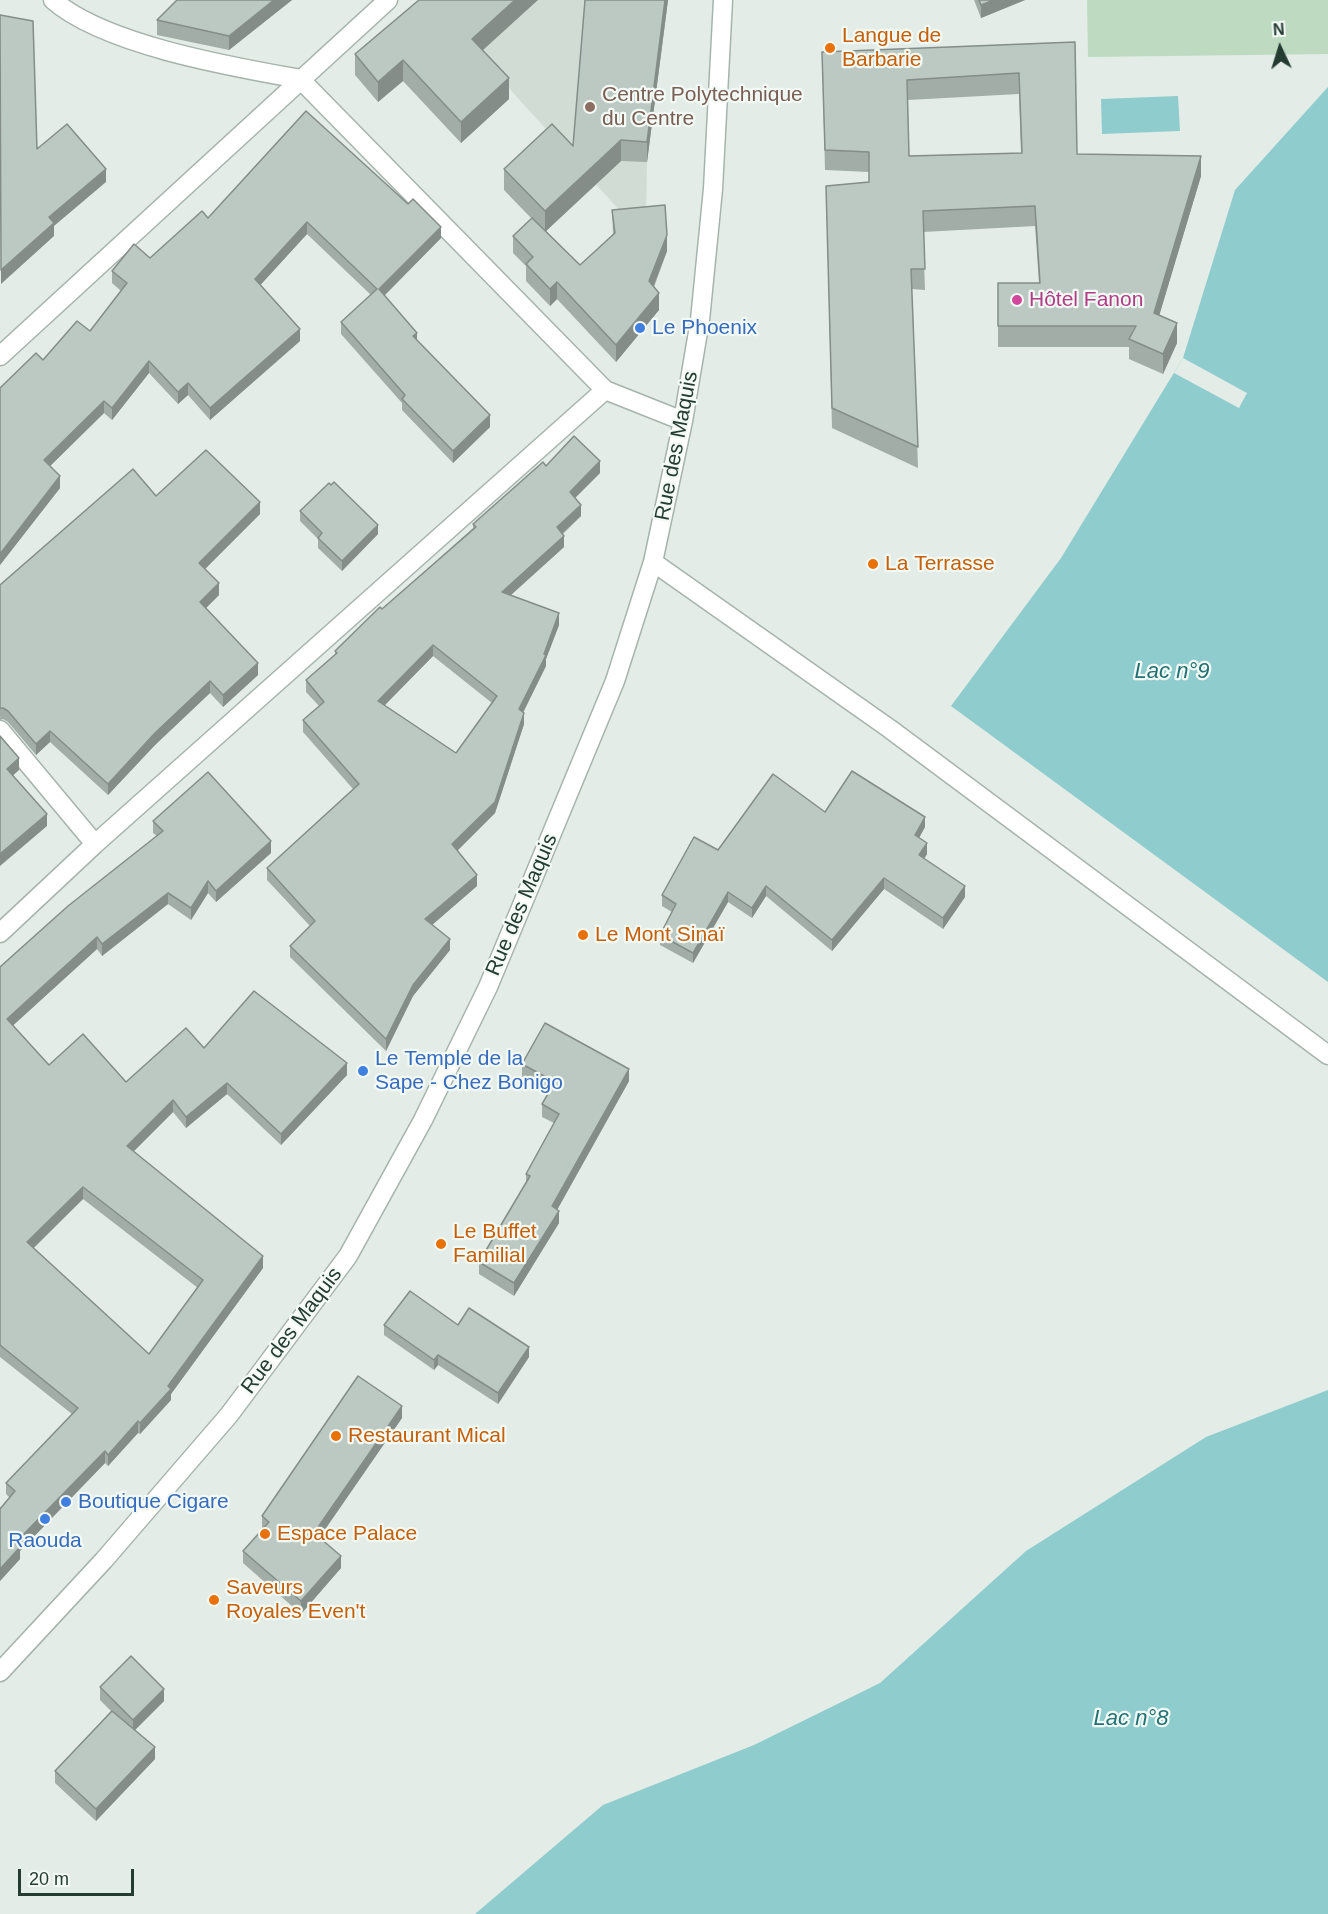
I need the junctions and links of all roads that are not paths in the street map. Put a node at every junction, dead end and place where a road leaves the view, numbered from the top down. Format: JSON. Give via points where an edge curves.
{"nodes":[{"id":1,"x":53,"y":0,"type":"edge"},
{"id":2,"x":388,"y":0,"type":"edge"},
{"id":3,"x":723,"y":0,"type":"edge"},
{"id":4,"x":300,"y":79,"type":"junction"},
{"id":5,"x":0,"y":356,"type":"edge"},
{"id":6,"x":605,"y":390,"type":"junction"},
{"id":7,"x":683,"y":421,"type":"junction"},
{"id":8,"x":653,"y":562,"type":"junction"},
{"id":9,"x":0,"y":730,"type":"edge"},
{"id":10,"x":95,"y":844,"type":"junction"},
{"id":11,"x":0,"y":933,"type":"edge"},
{"id":12,"x":1328,"y":1055,"type":"edge"},
{"id":13,"x":0,"y":1672,"type":"edge"}],
"edges":[{"from":1,"to":4,"type":"street","via":[[66,11],[121,36],[239,68]]},
{"from":2,"to":4,"type":"street"},
{"from":3,"to":7,"type":"street","name":"Rue des Maquis","via":[[714,189],[700,320]]},
{"from":4,"to":5,"type":"street"},
{"from":4,"to":6,"type":"street"},
{"from":6,"to":7,"type":"street"},
{"from":6,"to":10,"type":"street"},
{"from":7,"to":8,"type":"street","name":"Rue des Maquis"},
{"from":8,"to":12,"type":"street","via":[[890,729]]},
{"from":8,"to":13,"type":"street","name":"Rue des Maquis","via":[[615,681],[488,987],[423,1120],[348,1256],[229,1416]]},
{"from":9,"to":10,"type":"street"},
{"from":10,"to":11,"type":"street"}]}
